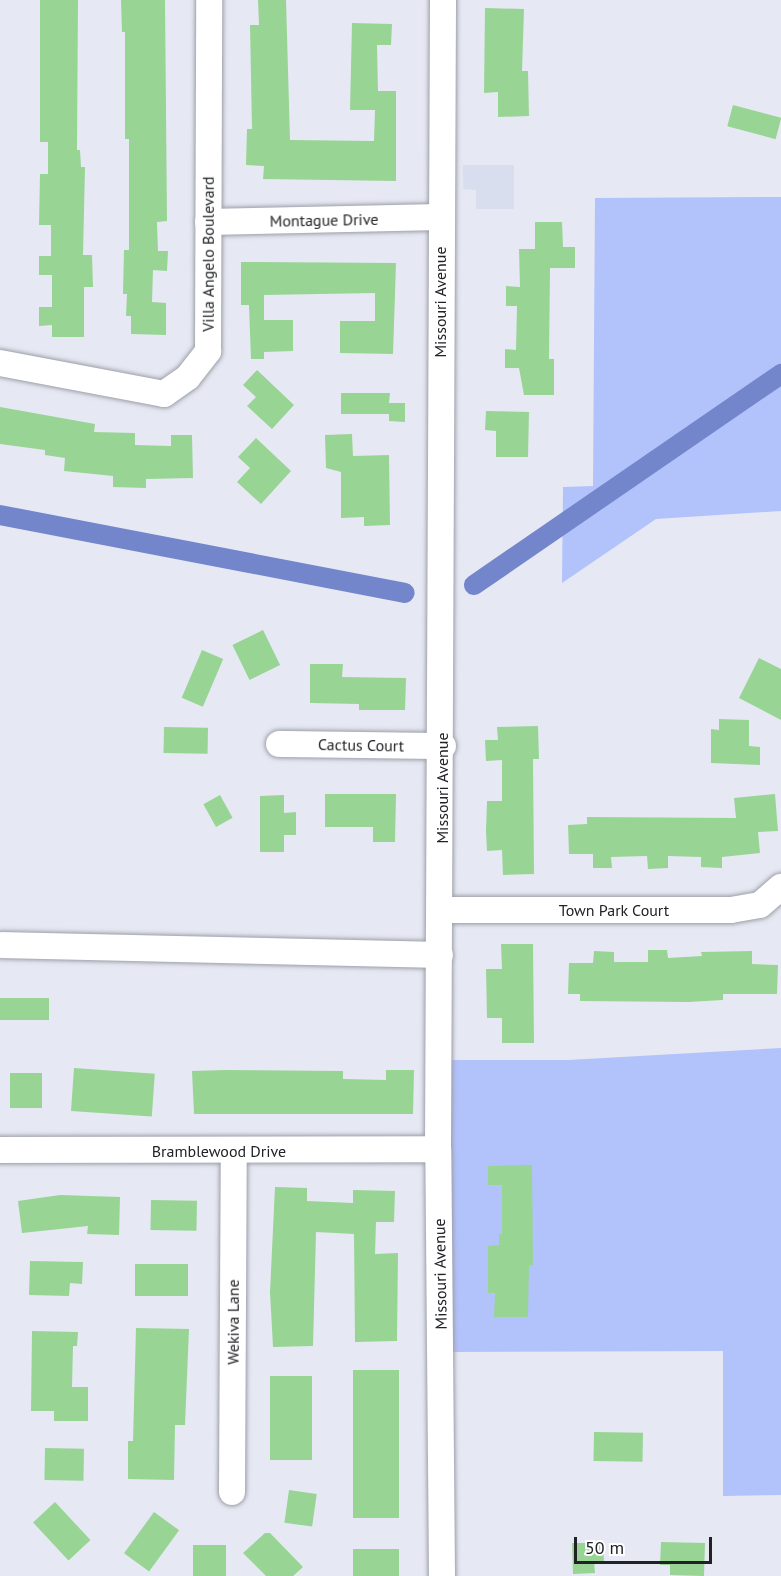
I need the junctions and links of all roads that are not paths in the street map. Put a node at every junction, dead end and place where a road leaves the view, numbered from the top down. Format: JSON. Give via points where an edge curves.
{"nodes":[{"id":1,"x":209,"y":0,"type":"edge"},
{"id":2,"x":443,"y":0,"type":"edge"},
{"id":3,"x":440,"y":217,"type":"junction"},
{"id":4,"x":208,"y":222,"type":"junction"},
{"id":5,"x":0,"y":363,"type":"edge"},
{"id":6,"x":279,"y":744,"type":"dead end"},
{"id":7,"x":442,"y":746,"type":"junction"},
{"id":8,"x":781,"y":887,"type":"edge"},
{"id":9,"x":441,"y":910,"type":"junction"},
{"id":10,"x":2,"y":945,"type":"dead end"},
{"id":11,"x":440,"y":955,"type":"junction"},
{"id":12,"x":438,"y":1149,"type":"junction"},
{"id":13,"x":0,"y":1150,"type":"edge"},
{"id":14,"x":234,"y":1152,"type":"junction"},
{"id":15,"x":232,"y":1492,"type":"dead end"},
{"id":16,"x":442,"y":1576,"type":"edge"}],
"edges":[{"from":1,"to":4,"type":"street","name":"Villa Angelo Boulevard"},
{"from":2,"to":3,"type":"street","name":"Missouri Avenue"},
{"from":3,"to":4,"type":"street","name":"Montague Drive"},
{"from":3,"to":7,"type":"street","name":"Missouri Avenue"},
{"from":4,"to":5,"type":"street","name":"Villa Angelo Boulevard","via":[[208,351],[188,377],[164,394]]},
{"from":6,"to":7,"type":"street","name":"Cactus Court"},
{"from":7,"to":9,"type":"street","name":"Missouri Avenue"},
{"from":8,"to":9,"type":"street","name":"Town Park Court","via":[[760,905],[731,910]]},
{"from":9,"to":11,"type":"street","name":"Missouri Avenue"},
{"from":10,"to":11,"type":"street"},
{"from":11,"to":12,"type":"street","name":"Missouri Avenue"},
{"from":12,"to":14,"type":"street","name":"Bramblewood Drive"},
{"from":12,"to":16,"type":"street","name":"Missouri Avenue"},
{"from":13,"to":14,"type":"street","name":"Bramblewood Drive"},
{"from":14,"to":15,"type":"street","name":"Wekiva Lane"}]}
